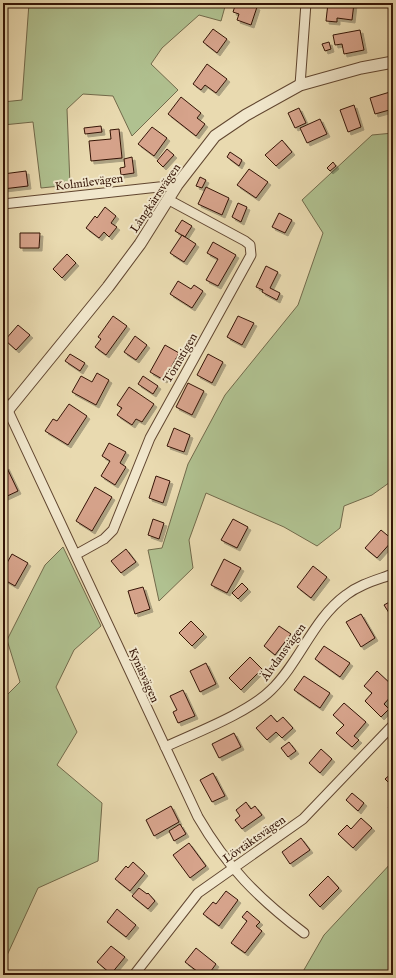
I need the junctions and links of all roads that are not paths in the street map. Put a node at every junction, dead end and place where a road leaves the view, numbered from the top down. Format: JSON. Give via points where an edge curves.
{"nodes":[{"id":1,"x":306,"y":3,"type":"edge"},
{"id":2,"x":393,"y":62,"type":"edge"},
{"id":3,"x":300,"y":84,"type":"junction"},
{"id":4,"x":177,"y":185,"type":"junction"},
{"id":5,"x":169,"y":200,"type":"junction"},
{"id":6,"x":3,"y":204,"type":"edge"},
{"id":7,"x":5,"y":408,"type":"edge"},
{"id":8,"x":77,"y":554,"type":"junction"},
{"id":9,"x":393,"y":574,"type":"edge"},
{"id":10,"x":393,"y":726,"type":"edge"},
{"id":11,"x":165,"y":747,"type":"junction"},
{"id":12,"x":233,"y":868,"type":"junction"},
{"id":13,"x":304,"y":933,"type":"dead end"},
{"id":14,"x":134,"y":975,"type":"edge"}],
"edges":[{"from":1,"to":3,"type":"street"},
{"from":2,"to":3,"type":"street","name":"Långkärrsvägen"},
{"from":3,"to":4,"type":"street","name":"Långkärrsvägen","via":[[215,136]]},
{"from":4,"to":5,"type":"street","name":"Långkärrsvägen"},
{"from":4,"to":6,"type":"street","name":"Kolmilevägen"},
{"from":5,"to":7,"type":"street","name":"Långkärrsvägen","via":[[108,287]]},
{"from":5,"to":8,"type":"street","name":"Törnstigen","via":[[245,241],[250,245],[251,255],[150,438],[113,530],[104,539]]},
{"from":7,"to":8,"type":"street","name":"Kynäsvägen"},
{"from":8,"to":11,"type":"street","name":"Kynäsvägen"},
{"from":9,"to":11,"type":"street","name":"Älvdansvägen","via":[[358,587],[345,595],[330,610],[284,676],[261,699],[217,724]]},
{"from":10,"to":12,"type":"street","name":"Lövtäktsvägen","via":[[303,819]]},
{"from":11,"to":12,"type":"street","name":"Kynäsvägen","via":[[198,817],[215,846]]},
{"from":12,"to":13,"type":"street","name":"Kynäsvägen","via":[[271,908]]},
{"from":12,"to":14,"type":"street","name":"Lövtäktsvägen","via":[[188,903]]}]}
